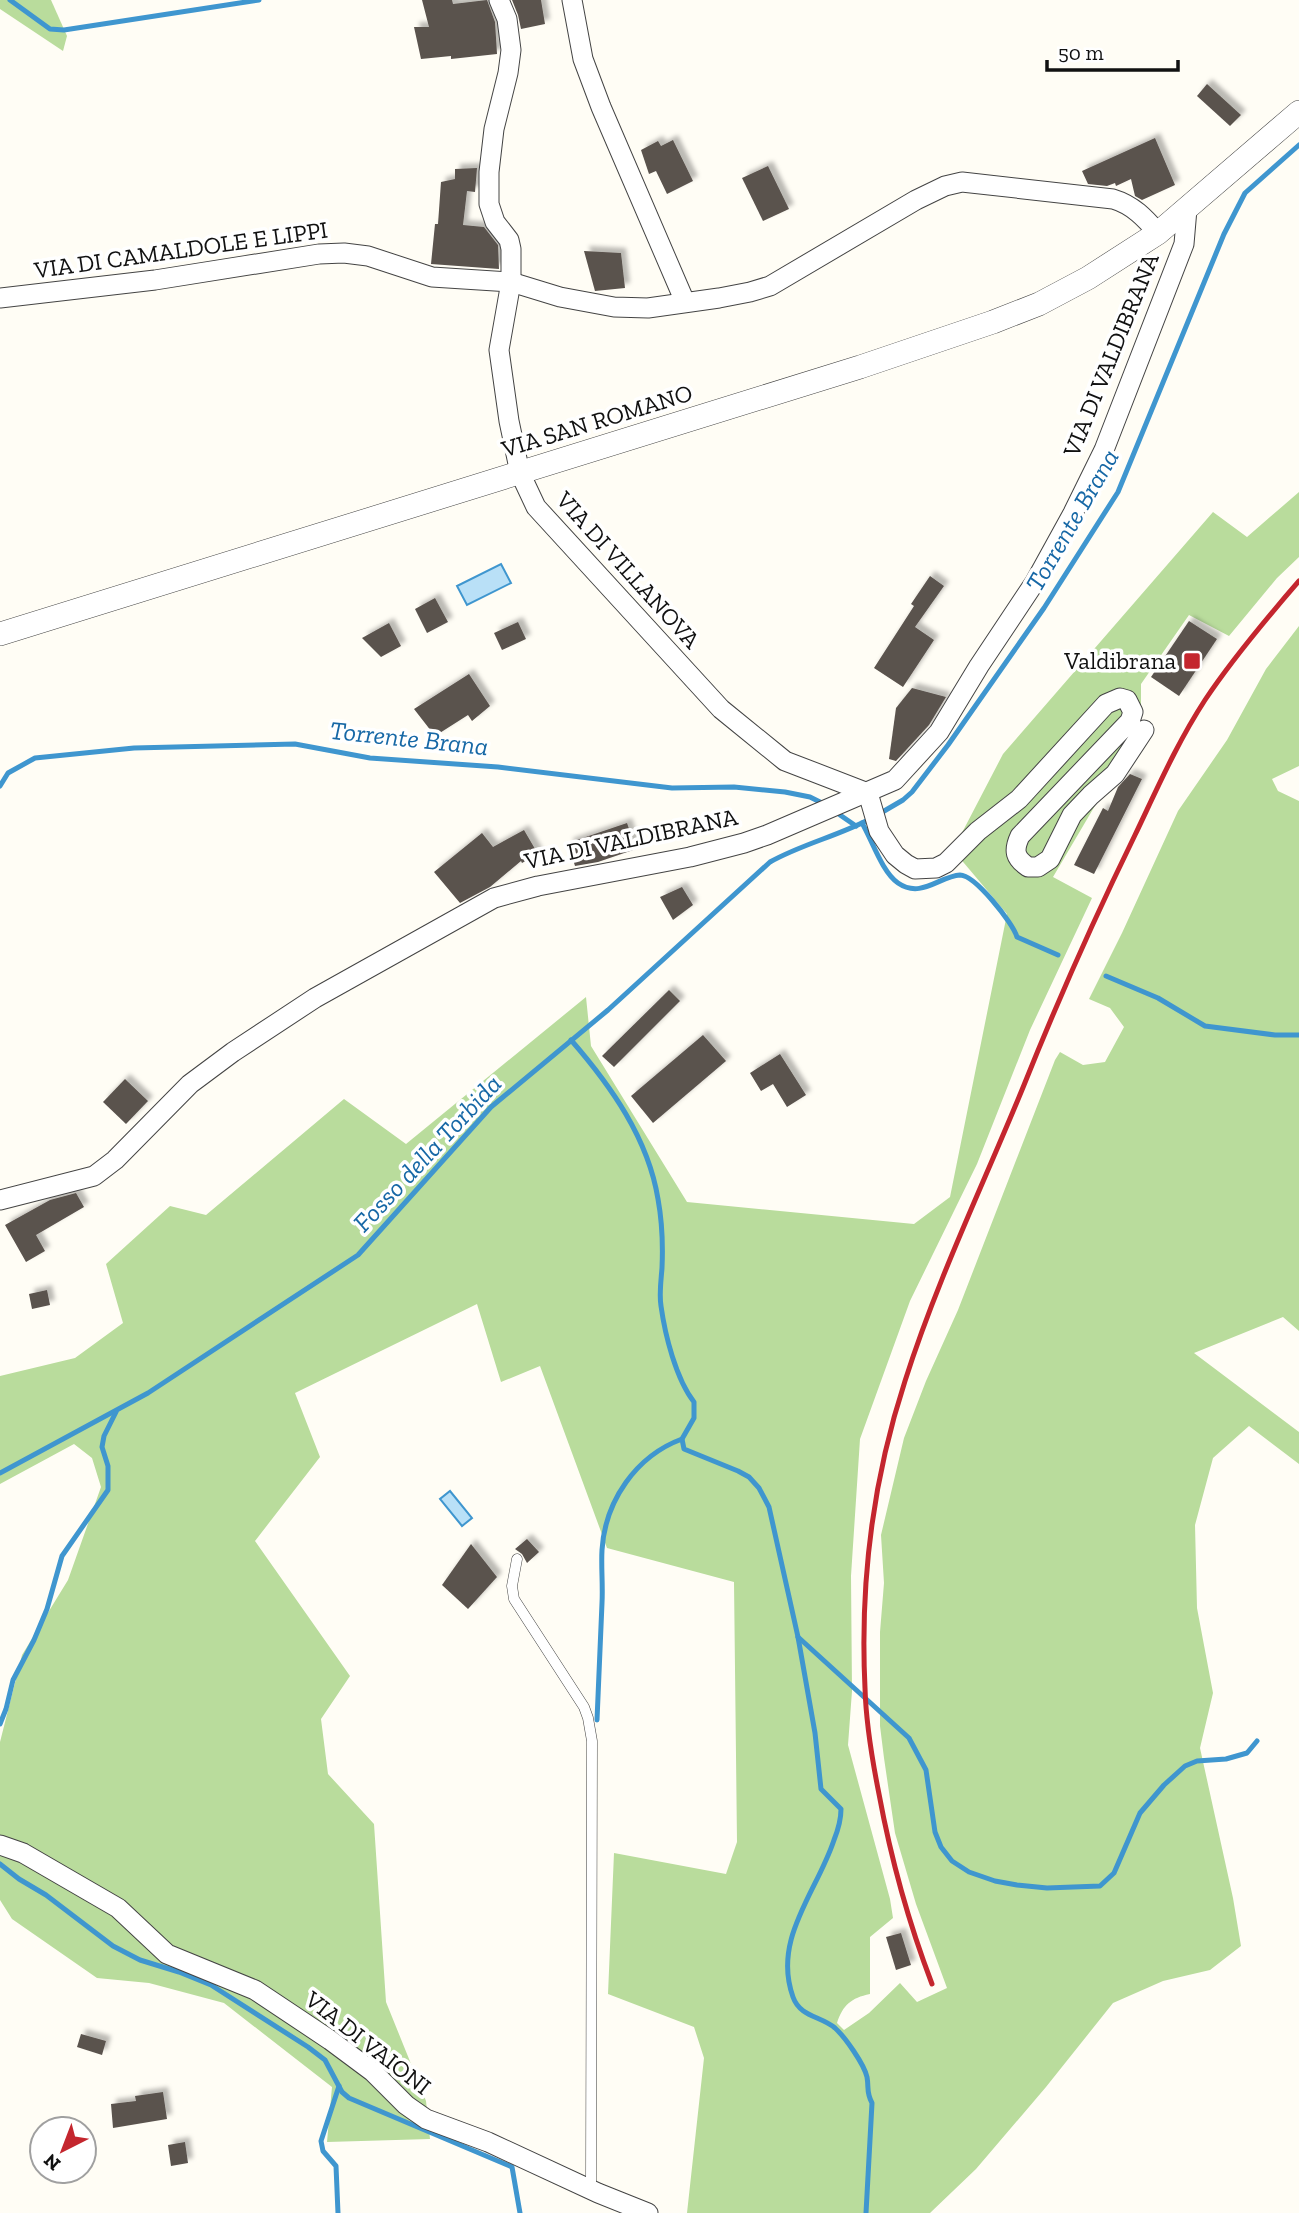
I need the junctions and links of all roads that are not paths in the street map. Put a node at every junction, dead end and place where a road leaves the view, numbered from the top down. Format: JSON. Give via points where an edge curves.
{"nodes":[{"id":1,"x":499,"y":0,"type":"edge"},
{"id":2,"x":572,"y":0,"type":"edge"},
{"id":3,"x":1299,"y":112,"type":"edge"},
{"id":4,"x":1186,"y":209,"type":"junction"},
{"id":5,"x":1158,"y":233,"type":"junction"},
{"id":6,"x":511,"y":282,"type":"junction"},
{"id":7,"x":0,"y":298,"type":"edge"},
{"id":8,"x":685,"y":302,"type":"junction"},
{"id":9,"x":520,"y":473,"type":"junction"},
{"id":10,"x":0,"y":634,"type":"edge"},
{"id":11,"x":1144,"y":730,"type":"dead end"},
{"id":12,"x":868,"y":793,"type":"junction"},
{"id":13,"x":0,"y":1200,"type":"edge"},
{"id":14,"x":517,"y":1559,"type":"dead end"},
{"id":15,"x":0,"y":1845,"type":"edge"},
{"id":16,"x":591,"y":2190,"type":"junction"},
{"id":17,"x":648,"y":2213,"type":"edge"}],
"edges":[{"from":1,"to":6,"type":"street","name":"VIA DI VILLANOVA","via":[[511,50],[494,129],[488,192],[491,214],[509,240]]},
{"from":2,"to":8,"type":"street","via":[[592,83]]},
{"from":3,"to":4,"type":"street"},
{"from":4,"to":5,"type":"street","name":"VIA SAN ROMANO"},
{"from":4,"to":12,"type":"street","name":"VIA DI VALDIBRANA","via":[[1184,244],[1104,450],[1073,513],[1035,582],[939,732],[895,780]]},
{"from":5,"to":8,"type":"street","name":"VIA DI CAMALDOLE E LIPPI","via":[[1121,202],[962,182],[916,200],[770,286]]},
{"from":5,"to":9,"type":"street","name":"VIA SAN ROMANO","via":[[1088,278],[993,322]]},
{"from":6,"to":7,"type":"street","name":"VIA DI CAMALDOLE E LIPPI","via":[[432,277],[344,253]]},
{"from":6,"to":8,"type":"street","name":"VIA DI CAMALDOLE E LIPPI","via":[[560,298],[614,307]]},
{"from":6,"to":9,"type":"street","name":"VIA DI VILLANOVA","via":[[499,350]]},
{"from":9,"to":10,"type":"street","name":"VIA SAN ROMANO"},
{"from":9,"to":12,"type":"street","name":"VIA DI VILLANOVA","via":[[536,507],[721,709],[785,761]]},
{"from":11,"to":12,"type":"street","via":[[1115,774],[1072,815],[1049,859],[1038,867],[1028,867],[1017,858],[1020,836],[1125,727],[1133,712],[1126,700],[1106,704],[1018,799],[936,868],[915,869],[895,855],[879,831]]},
{"from":12,"to":13,"type":"street","name":"VIA DI VALDIBRANA","via":[[744,843],[494,898],[315,998],[243,1045],[190,1084],[94,1176]]},
{"from":14,"to":16,"type":"lane","via":[[513,1599],[584,1707],[592,1741]]},
{"from":15,"to":16,"type":"street","name":"VIA DI VAIONI","via":[[23,1853],[118,1908],[167,1954],[255,1990],[330,2040],[426,2119]]},
{"from":16,"to":17,"type":"street","name":"VIA DI VAIONI"}]}
